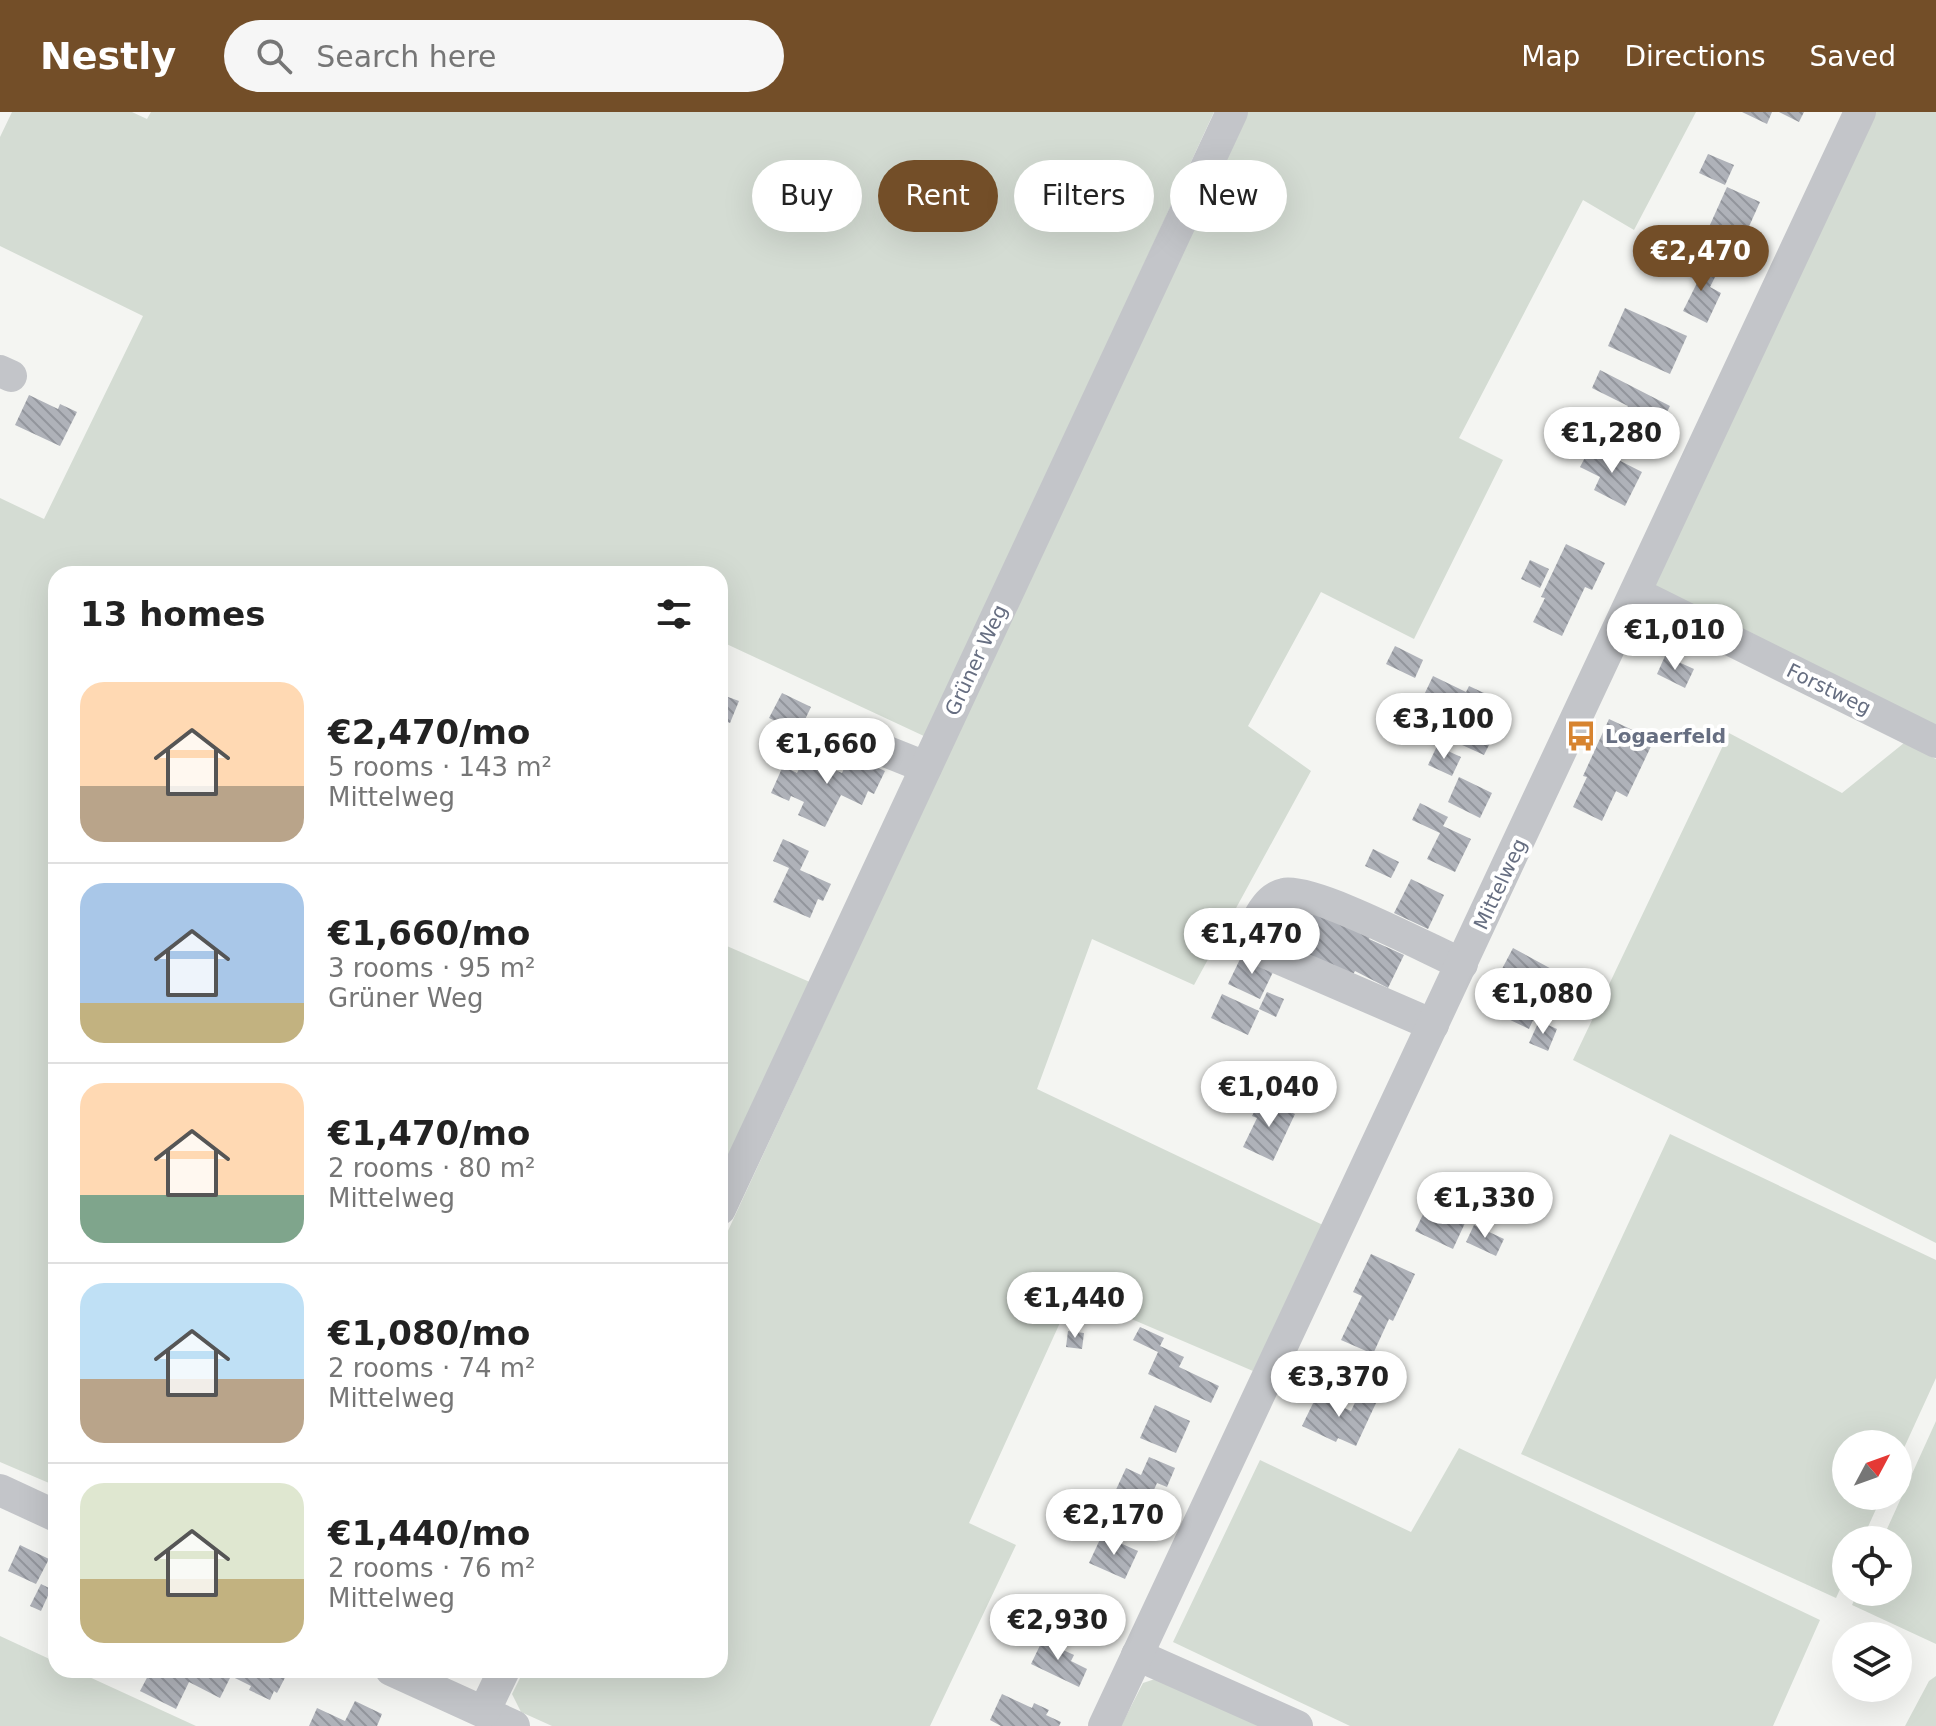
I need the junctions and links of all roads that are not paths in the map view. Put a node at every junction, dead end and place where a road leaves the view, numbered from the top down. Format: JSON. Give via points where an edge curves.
{"nodes":[{"id":1,"x":1232,"y":112,"type":"edge"},
{"id":2,"x":1860,"y":112,"type":"edge"},
{"id":3,"x":1636,"y":593,"type":"junction"},
{"id":4,"x":1936,"y":742,"type":"edge"},
{"id":5,"x":797,"y":746,"type":"dead end"},
{"id":6,"x":926,"y":767,"type":"junction"},
{"id":7,"x":1462,"y":964,"type":"junction"},
{"id":8,"x":1433,"y":1025,"type":"junction"},
{"id":9,"x":728,"y":1192,"type":"edge"},
{"id":10,"x":0,"y":1490,"type":"edge"},
{"id":11,"x":48,"y":1512,"type":"edge"},
{"id":12,"x":1137,"y":1655,"type":"junction"},
{"id":13,"x":409,"y":1678,"type":"edge"},
{"id":14,"x":500,"y":1678,"type":"edge"},
{"id":15,"x":484,"y":1712,"type":"junction"},
{"id":16,"x":514,"y":1726,"type":"edge"},
{"id":17,"x":1104,"y":1726,"type":"edge"},
{"id":18,"x":1297,"y":1726,"type":"edge"}],
"edges":[{"from":1,"to":6,"type":"street","name":"Grüner Weg"},
{"from":2,"to":3,"type":"street","name":"Mittelweg"},
{"from":3,"to":4,"type":"street","name":"Forstweg"},
{"from":3,"to":7,"type":"street","name":"Mittelweg"},
{"from":5,"to":6,"type":"street","via":[[852,741]]},
{"from":6,"to":9,"type":"street","name":"Grüner Weg"},
{"from":7,"to":8,"type":"street","name":"Mittelweg"},
{"from":7,"to":8,"type":"street","via":[[1298,894],[1274,898],[1256,922],[1252,934],[1262,951]]},
{"from":8,"to":12,"type":"street","name":"Mittelweg"},
{"from":10,"to":11,"type":"street"},
{"from":12,"to":17,"type":"street","name":"Mittelweg"},
{"from":12,"to":18,"type":"street"},
{"from":13,"to":15,"type":"street"},
{"from":14,"to":15,"type":"street"},
{"from":15,"to":16,"type":"street"}]}
